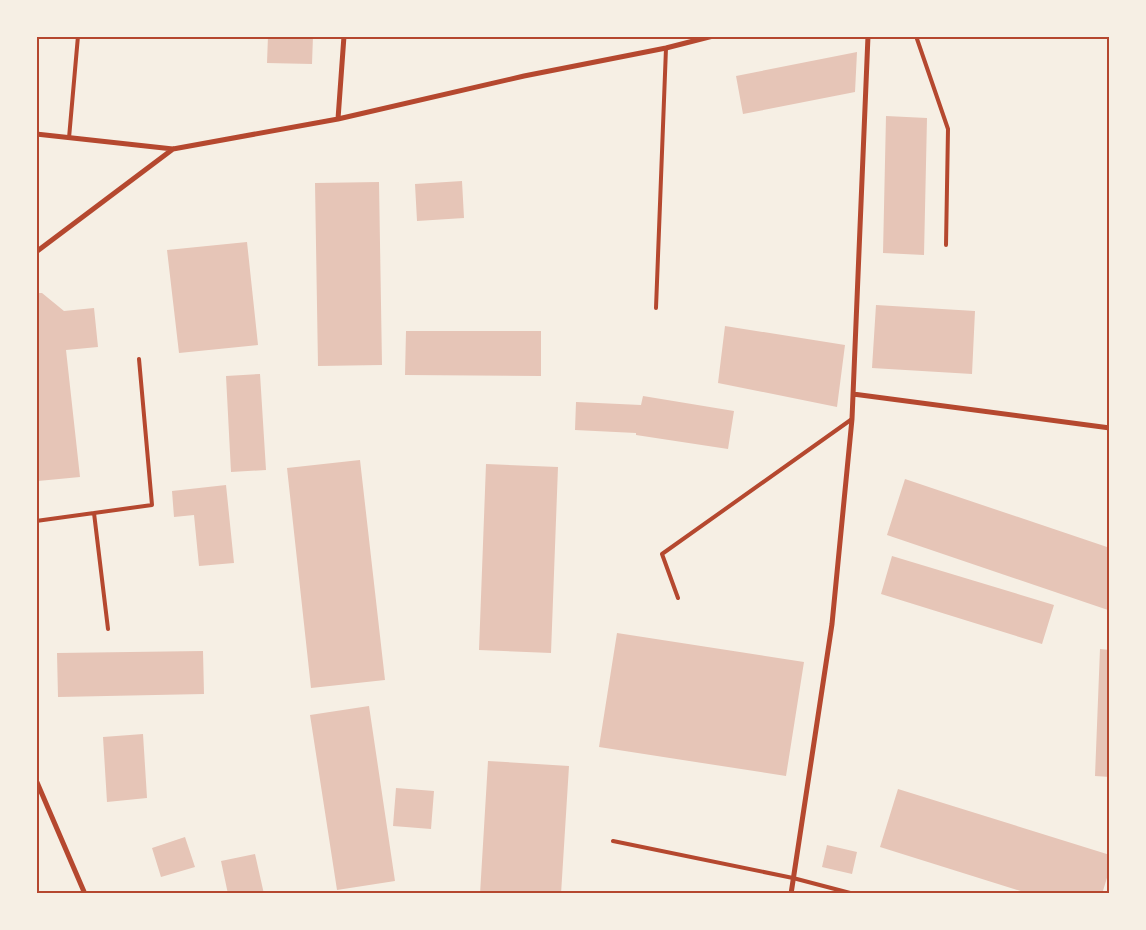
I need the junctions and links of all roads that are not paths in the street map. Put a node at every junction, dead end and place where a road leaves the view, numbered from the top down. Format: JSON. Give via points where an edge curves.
{"nodes":[{"id":1,"x":78,"y":36,"type":"edge"},
{"id":2,"x":344,"y":36,"type":"edge"},
{"id":3,"x":714,"y":36,"type":"edge"},
{"id":4,"x":868,"y":36,"type":"edge"},
{"id":5,"x":916,"y":36,"type":"edge"},
{"id":6,"x":666,"y":48,"type":"junction"},
{"id":7,"x":338,"y":119,"type":"junction"},
{"id":8,"x":36,"y":134,"type":"edge"},
{"id":9,"x":69,"y":138,"type":"junction"},
{"id":10,"x":174,"y":149,"type":"junction"},
{"id":11,"x":946,"y":245,"type":"dead end"},
{"id":12,"x":36,"y":252,"type":"edge"},
{"id":13,"x":656,"y":308,"type":"dead end"},
{"id":14,"x":139,"y":359,"type":"dead end"},
{"id":15,"x":853,"y":394,"type":"junction"},
{"id":16,"x":852,"y":419,"type":"junction"},
{"id":17,"x":1110,"y":428,"type":"edge"},
{"id":18,"x":94,"y":513,"type":"junction"},
{"id":19,"x":36,"y":521,"type":"edge"},
{"id":20,"x":678,"y":598,"type":"dead end"},
{"id":21,"x":108,"y":629,"type":"dead end"},
{"id":22,"x":36,"y":780,"type":"edge"},
{"id":23,"x":613,"y":841,"type":"dead end"},
{"id":24,"x":794,"y":878,"type":"junction"},
{"id":25,"x":85,"y":894,"type":"edge"},
{"id":26,"x":791,"y":894,"type":"edge"},
{"id":27,"x":854,"y":894,"type":"edge"}],
"edges":[{"from":1,"to":9,"type":"lane"},
{"from":2,"to":7,"type":"street"},
{"from":3,"to":6,"type":"street"},
{"from":4,"to":15,"type":"street"},
{"from":5,"to":11,"type":"lane","via":[[948,129]]},
{"from":6,"to":7,"type":"street","via":[[524,76]]},
{"from":6,"to":13,"type":"lane"},
{"from":7,"to":10,"type":"street"},
{"from":8,"to":9,"type":"street"},
{"from":9,"to":10,"type":"street"},
{"from":10,"to":12,"type":"street"},
{"from":14,"to":18,"type":"lane","via":[[152,505]]},
{"from":15,"to":16,"type":"street"},
{"from":15,"to":17,"type":"street"},
{"from":16,"to":20,"type":"lane","via":[[662,554]]},
{"from":16,"to":24,"type":"street","via":[[832,624]]},
{"from":18,"to":19,"type":"lane"},
{"from":18,"to":21,"type":"lane"},
{"from":22,"to":25,"type":"street"},
{"from":23,"to":24,"type":"lane"},
{"from":24,"to":26,"type":"street"},
{"from":24,"to":27,"type":"lane"}]}
